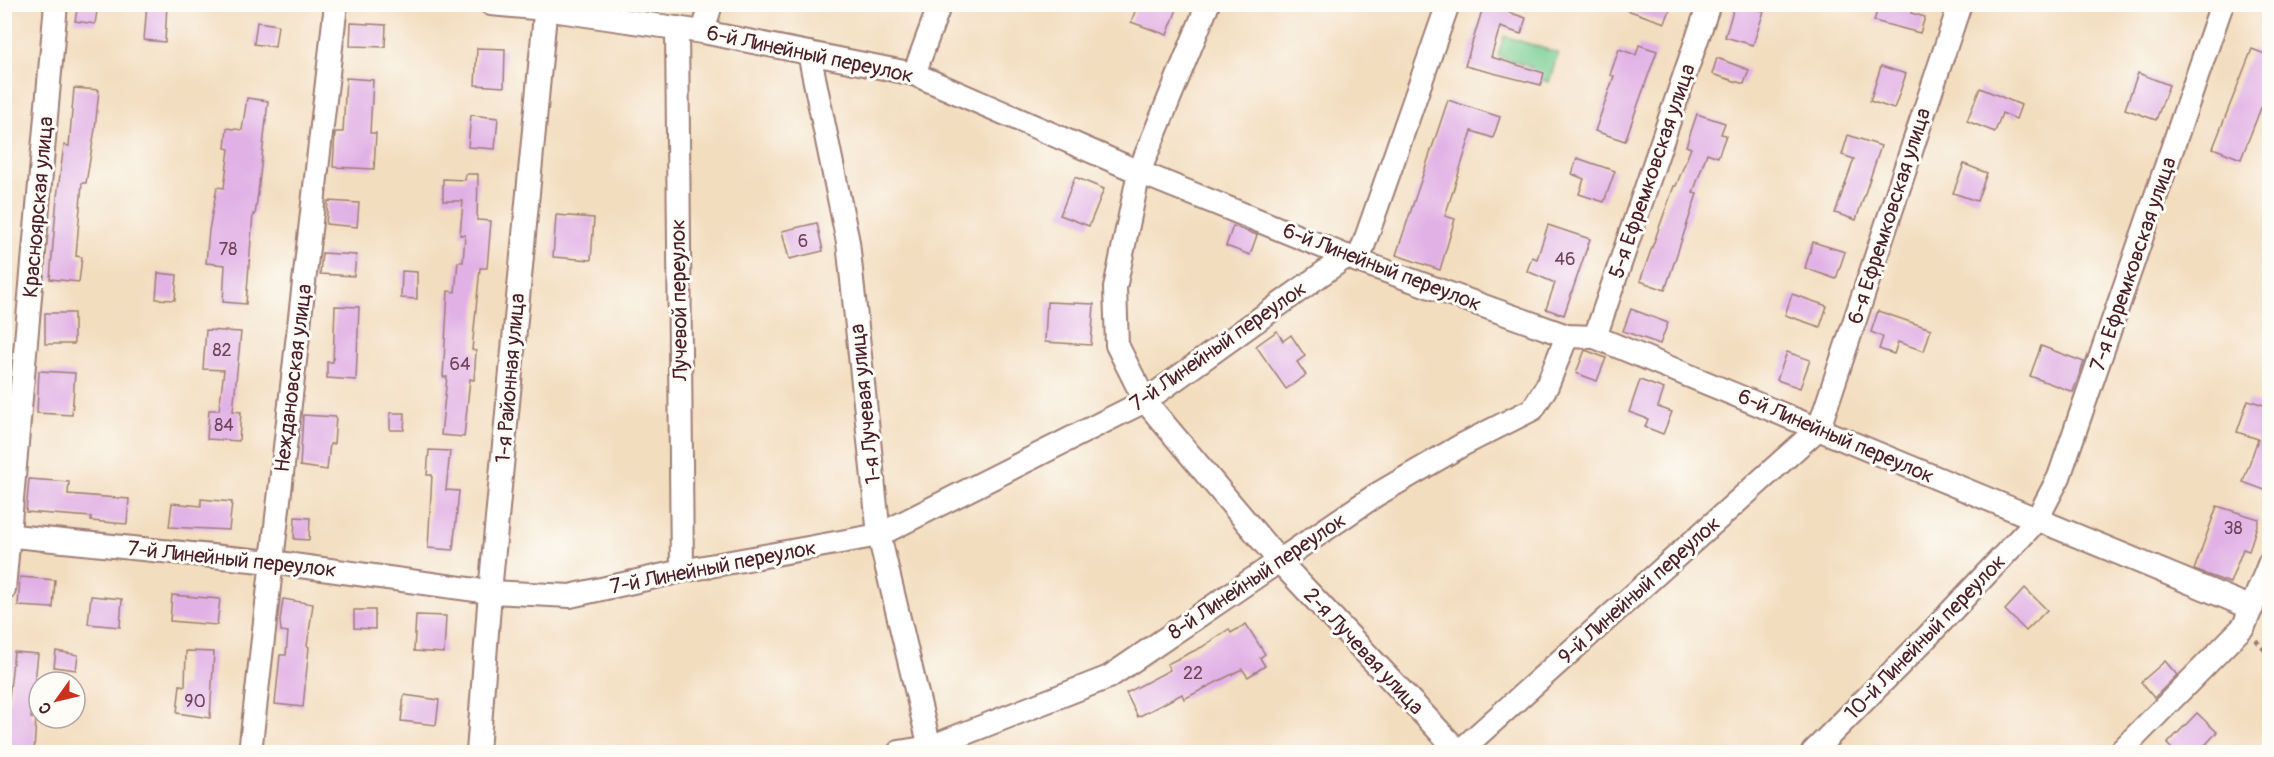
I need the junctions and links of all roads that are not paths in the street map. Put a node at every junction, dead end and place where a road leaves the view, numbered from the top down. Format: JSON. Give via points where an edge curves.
{"nodes":[{"id":1,"x":56,"y":4,"type":"edge"},
{"id":2,"x":336,"y":4,"type":"edge"},
{"id":3,"x":491,"y":4,"type":"edge"},
{"id":4,"x":711,"y":4,"type":"edge"},
{"id":5,"x":940,"y":4,"type":"edge"},
{"id":6,"x":1208,"y":4,"type":"edge"},
{"id":7,"x":1448,"y":4,"type":"edge"},
{"id":8,"x":1709,"y":4,"type":"edge"},
{"id":9,"x":1960,"y":4,"type":"edge"},
{"id":10,"x":2222,"y":4,"type":"edge"},
{"id":11,"x":545,"y":7,"type":"edge"},
{"id":12,"x":677,"y":28,"type":"junction"},
{"id":13,"x":703,"y":32,"type":"junction"},
{"id":14,"x":809,"y":53,"type":"junction"},
{"id":15,"x":914,"y":74,"type":"junction"},
{"id":16,"x":1139,"y":172,"type":"junction"},
{"id":17,"x":1353,"y":259,"type":"junction"},
{"id":18,"x":1567,"y":336,"type":"junction"},
{"id":19,"x":1595,"y":337,"type":"junction"},
{"id":20,"x":1145,"y":401,"type":"junction"},
{"id":21,"x":1819,"y":428,"type":"junction"},
{"id":22,"x":2036,"y":521,"type":"junction"},
{"id":23,"x":7,"y":535,"type":"edge"},
{"id":24,"x":879,"y":535,"type":"junction"},
{"id":25,"x":272,"y":562,"type":"junction"},
{"id":26,"x":1280,"y":562,"type":"junction"},
{"id":27,"x":2270,"y":562,"type":"edge"},
{"id":28,"x":682,"y":571,"type":"junction"},
{"id":29,"x":4,"y":589,"type":"edge"},
{"id":30,"x":490,"y":592,"type":"junction"},
{"id":31,"x":2248,"y":617,"type":"junction"},
{"id":32,"x":931,"y":750,"type":"edge"},
{"id":33,"x":250,"y":753,"type":"edge"},
{"id":34,"x":478,"y":753,"type":"edge"},
{"id":35,"x":899,"y":753,"type":"edge"},
{"id":36,"x":1459,"y":753,"type":"edge"},
{"id":37,"x":1813,"y":753,"type":"edge"},
{"id":38,"x":2120,"y":753,"type":"edge"}],
"edges":[{"from":1,"to":23,"type":"street","name":"Красноярская улица"},
{"from":2,"to":25,"type":"street","name":"Неждановская улица"},
{"from":3,"to":11,"type":"street","name":"6-й Линейный переулок"},
{"from":4,"to":13,"type":"street"},
{"from":5,"to":15,"type":"street"},
{"from":6,"to":16,"type":"street","name":"2-я Лучевая улица"},
{"from":7,"to":17,"type":"street"},
{"from":8,"to":19,"type":"street","name":"5-я Ефремковская улица"},
{"from":9,"to":21,"type":"street","name":"6-я Ефремковская улица"},
{"from":10,"to":22,"type":"street","name":"7-я Ефремковская улица","via":[[2059,477]]},
{"from":11,"to":12,"type":"street","name":"6-й Линейный переулок"},
{"from":11,"to":30,"type":"street","name":"1-я Районная улица"},
{"from":12,"to":13,"type":"street","name":"6-й Линейный переулок"},
{"from":12,"to":28,"type":"street","name":"Лучевой переулок"},
{"from":13,"to":14,"type":"street","name":"6-й Линейный переулок"},
{"from":14,"to":15,"type":"street","name":"6-й Линейный переулок"},
{"from":14,"to":24,"type":"street","name":"1-я Лучевая улица","via":[[848,242]]},
{"from":15,"to":16,"type":"street","name":"6-й Линейный переулок"},
{"from":16,"to":17,"type":"street","name":"6-й Линейный переулок"},
{"from":16,"to":20,"type":"street","name":"2-я Лучевая улица","via":[[1115,288],[1117,345]]},
{"from":17,"to":18,"type":"street","name":"6-й Линейный переулок"},
{"from":17,"to":20,"type":"street","name":"7-й Линейный переулок"},
{"from":18,"to":19,"type":"street","name":"6-й Линейный переулок"},
{"from":18,"to":26,"type":"street","name":"8-й Линейный переулок","via":[[1533,409],[1376,495]]},
{"from":19,"to":21,"type":"street","name":"6-й Линейный переулок"},
{"from":20,"to":24,"type":"street","name":"7-й Линейный переулок"},
{"from":20,"to":26,"type":"street","name":"2-я Лучевая улица"},
{"from":21,"to":22,"type":"street","name":"6-й Линейный переулок"},
{"from":21,"to":36,"type":"street","name":"9-й Линейный переулок"},
{"from":22,"to":31,"type":"street","name":"6-й Линейный переулок"},
{"from":22,"to":37,"type":"street","name":"10-й Линейный переулок"},
{"from":23,"to":25,"type":"street","name":"7-й Линейный переулок"},
{"from":23,"to":29,"type":"street","name":"Красноярская улица"},
{"from":24,"to":28,"type":"street","name":"7-й Линейный переулок"},
{"from":24,"to":32,"type":"street","name":"1-я Лучевая улица"},
{"from":25,"to":30,"type":"street","name":"7-й Линейный переулок"},
{"from":25,"to":33,"type":"street","name":"Неждановская улица"},
{"from":26,"to":32,"type":"street","name":"8-й Линейный переулок","via":[[1109,676]]},
{"from":26,"to":36,"type":"street","name":"2-я Лучевая улица"},
{"from":27,"to":31,"type":"street"},
{"from":28,"to":30,"type":"street","name":"7-й Линейный переулок","via":[[570,596]]},
{"from":30,"to":34,"type":"street","name":"1-я Районная улица"},
{"from":31,"to":38,"type":"street"},
{"from":32,"to":35,"type":"street","name":"8-й Линейный переулок"}]}
